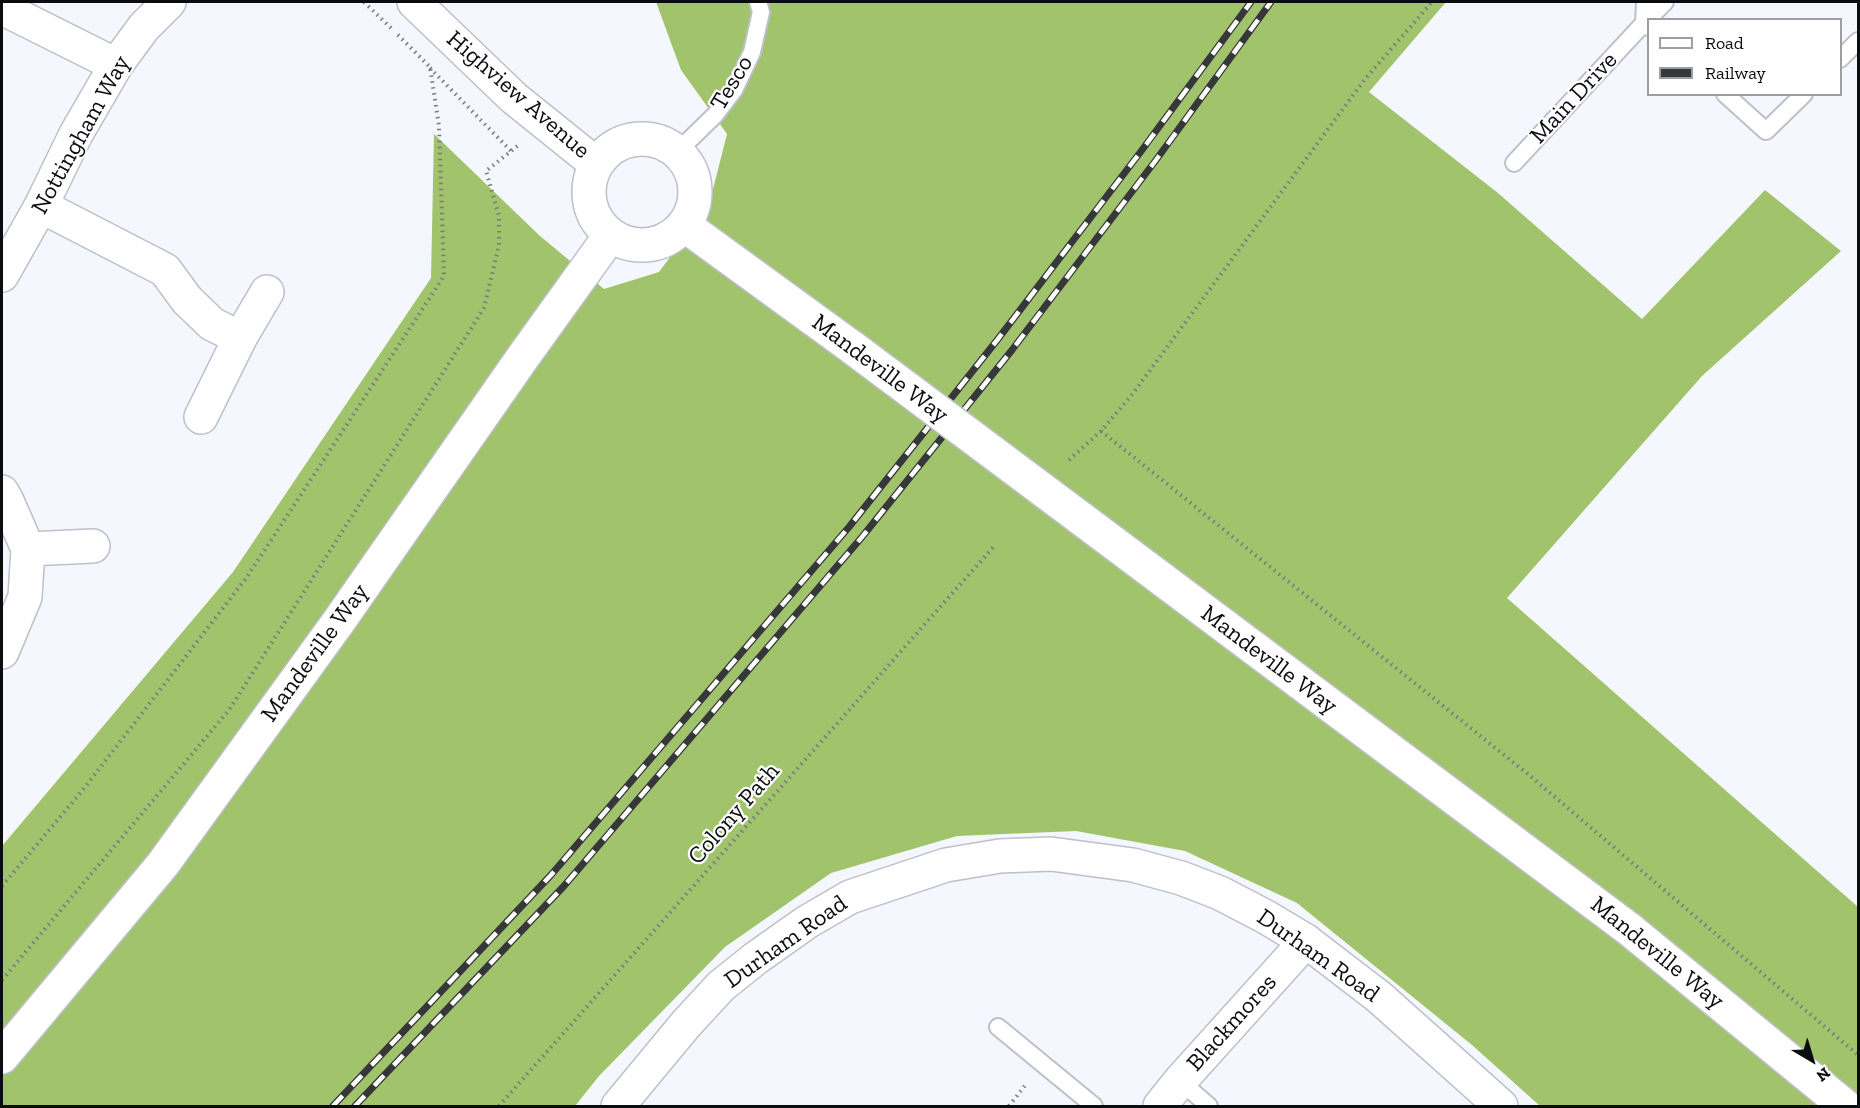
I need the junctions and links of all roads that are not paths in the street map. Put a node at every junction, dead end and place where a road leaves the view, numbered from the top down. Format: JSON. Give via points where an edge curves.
{"nodes":[{"id":1,"x":170,"y":2,"type":"edge"},
{"id":2,"x":414,"y":2,"type":"edge"},
{"id":3,"x":758,"y":2,"type":"edge"},
{"id":4,"x":1645,"y":2,"type":"edge"},
{"id":5,"x":1665,"y":2,"type":"edge"},
{"id":6,"x":2,"y":8,"type":"edge"},
{"id":7,"x":1652,"y":18,"type":"edge"},
{"id":8,"x":1646,"y":25,"type":"edge"},
{"id":9,"x":1858,"y":41,"type":"edge"},
{"id":10,"x":1842,"y":57,"type":"edge"},
{"id":11,"x":116,"y":65,"type":"junction"},
{"id":12,"x":1727,"y":96,"type":"edge"},
{"id":13,"x":1802,"y":96,"type":"edge"},
{"id":14,"x":677,"y":152,"type":"junction"},
{"id":15,"x":1514,"y":163,"type":"dead end"},
{"id":16,"x":596,"y":164,"type":"junction"},
{"id":17,"x":41,"y":206,"type":"junction"},
{"id":18,"x":684,"y":225,"type":"junction"},
{"id":19,"x":610,"y":236,"type":"junction"},
{"id":20,"x":2,"y":275,"type":"edge"},
{"id":21,"x":267,"y":291,"type":"dead end"},
{"id":22,"x":240,"y":338,"type":"junction"},
{"id":23,"x":201,"y":417,"type":"dead end"},
{"id":24,"x":2,"y":492,"type":"edge"},
{"id":25,"x":93,"y":546,"type":"dead end"},
{"id":26,"x":28,"y":549,"type":"junction"},
{"id":27,"x":2,"y":652,"type":"edge"},
{"id":28,"x":1305,"y":941,"type":"junction"},
{"id":29,"x":998,"y":1027,"type":"dead end"},
{"id":30,"x":2,"y":1057,"type":"edge"},
{"id":31,"x":1180,"y":1081,"type":"junction"},
{"id":32,"x":618,"y":1107,"type":"edge"},
{"id":33,"x":1094,"y":1107,"type":"edge"},
{"id":34,"x":1160,"y":1107,"type":"edge"},
{"id":35,"x":1209,"y":1107,"type":"edge"},
{"id":36,"x":1501,"y":1107,"type":"edge"},
{"id":37,"x":1845,"y":1107,"type":"edge"}],
"edges":[{"from":1,"to":11,"type":"main road","name":"Nottingham Way","via":[[144,27]]},
{"from":2,"to":16,"type":"main road","name":"Highview Avenue","via":[[514,98]]},
{"from":3,"to":14,"type":"lane","name":"Tesco","via":[[761,12],[752,52],[734,90]]},
{"from":4,"to":8,"type":"lane"},
{"from":5,"to":7,"type":"lane","name":"Main Drive"},
{"from":6,"to":11,"type":"main road"},
{"from":8,"to":15,"type":"lane","name":"Main Drive"},
{"from":9,"to":10,"type":"lane"},
{"from":11,"to":17,"type":"main road","name":"Nottingham Way"},
{"from":12,"to":13,"type":"lane","via":[[1766,131]]},
{"from":14,"to":16,"type":"main road","via":[[648,139],[634,139],[609,150]]},
{"from":14,"to":18,"type":"main road","via":[[692,173],[695,186],[695,198]]},
{"from":16,"to":19,"type":"main road","via":[[589,199],[592,212]]},
{"from":17,"to":20,"type":"main road","name":"Nottingham Way"},
{"from":17,"to":22,"type":"main road","via":[[165,270],[187,300],[212,324]]},
{"from":18,"to":19,"type":"main road","via":[[659,243],[635,245]]},
{"from":18,"to":37,"type":"main road","name":"Mandeville Way","bridge":true,"via":[[1629,929]]},
{"from":19,"to":30,"type":"main road","name":"Mandeville Way","via":[[170,854]]},
{"from":21,"to":22,"type":"main road"},
{"from":22,"to":23,"type":"main road"},
{"from":24,"to":26,"type":"main road"},
{"from":25,"to":26,"type":"main road"},
{"from":26,"to":27,"type":"main road","via":[[26,597]]},
{"from":28,"to":31,"type":"main road","name":"Blackmores"},
{"from":28,"to":32,"type":"main road","name":"Durham Road","via":[[1220,893],[1133,865],[1051,854],[1000,856],[945,865],[850,897],[756,958],[714,994]]},
{"from":28,"to":36,"type":"main road","name":"Durham Road","via":[[1379,997]]},
{"from":29,"to":33,"type":"lane"},
{"from":31,"to":34,"type":"main road","name":"Blackmores"},
{"from":31,"to":35,"type":"lane"}]}
